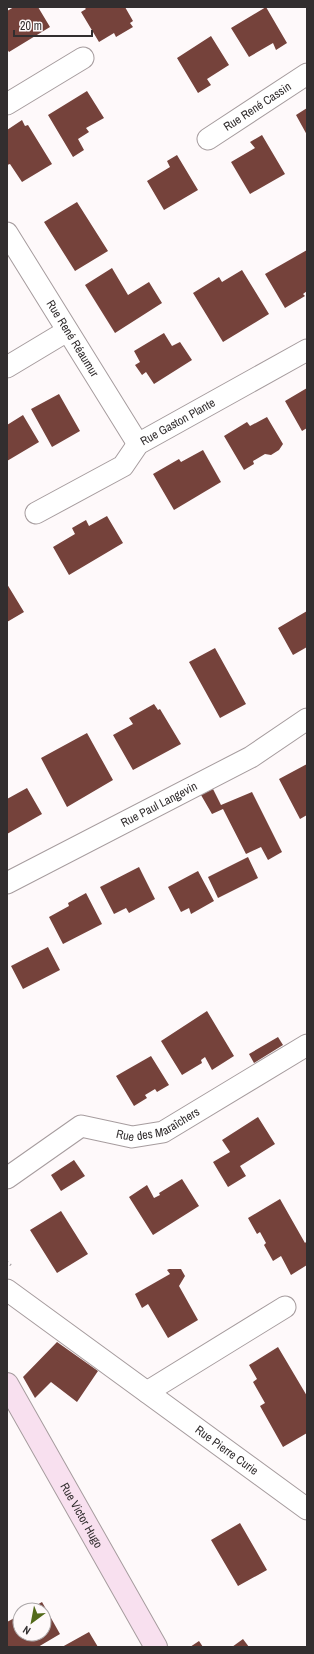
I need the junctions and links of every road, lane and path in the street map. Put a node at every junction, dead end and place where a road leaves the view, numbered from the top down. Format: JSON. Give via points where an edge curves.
{"nodes":[{"id":1,"x":83,"y":58,"type":"dead end"},
{"id":2,"x":307,"y":74,"type":"edge"},
{"id":3,"x":7,"y":104,"type":"edge"},
{"id":4,"x":208,"y":139,"type":"dead end"},
{"id":5,"x":7,"y":233,"type":"edge"},
{"id":6,"x":67,"y":331,"type":"junction"},
{"id":7,"x":307,"y":350,"type":"edge"},
{"id":8,"x":7,"y":368,"type":"edge"},
{"id":9,"x":138,"y":444,"type":"junction"},
{"id":10,"x":36,"y":513,"type":"dead end"},
{"id":11,"x":307,"y":719,"type":"edge"},
{"id":12,"x":7,"y":883,"type":"edge"},
{"id":13,"x":307,"y":1045,"type":"edge"},
{"id":14,"x":7,"y":1178,"type":"edge"},
{"id":15,"x":7,"y":1290,"type":"edge"},
{"id":16,"x":285,"y":1307,"type":"dead end"},
{"id":17,"x":7,"y":1384,"type":"edge"},
{"id":18,"x":147,"y":1392,"type":"junction"},
{"id":19,"x":307,"y":1509,"type":"edge"},
{"id":20,"x":156,"y":1647,"type":"edge"}],
"edges":[{"from":1,"to":3,"type":"street"},
{"from":2,"to":4,"type":"street","name":"Rue René Cassin"},
{"from":5,"to":6,"type":"street","name":"Rue René Réaumur"},
{"from":6,"to":8,"type":"street"},
{"from":6,"to":9,"type":"street","name":"Rue René Réaumur"},
{"from":7,"to":9,"type":"street","name":"Rue Gaston Plante"},
{"from":9,"to":10,"type":"street","name":"Rue Gaston Plante","via":[[123,466]]},
{"from":11,"to":12,"type":"street","name":"Rue Paul Langevin","via":[[251,758]]},
{"from":13,"to":14,"type":"street","name":"Rue des Maraîchers","via":[[163,1132],[132,1137],[81,1126]]},
{"from":15,"to":18,"type":"street","name":"Rue Pierre Curie"},
{"from":16,"to":18,"type":"street"},
{"from":17,"to":20,"type":"street","name":"Rue Victor Hugo"},
{"from":18,"to":19,"type":"street","name":"Rue Pierre Curie"}]}
